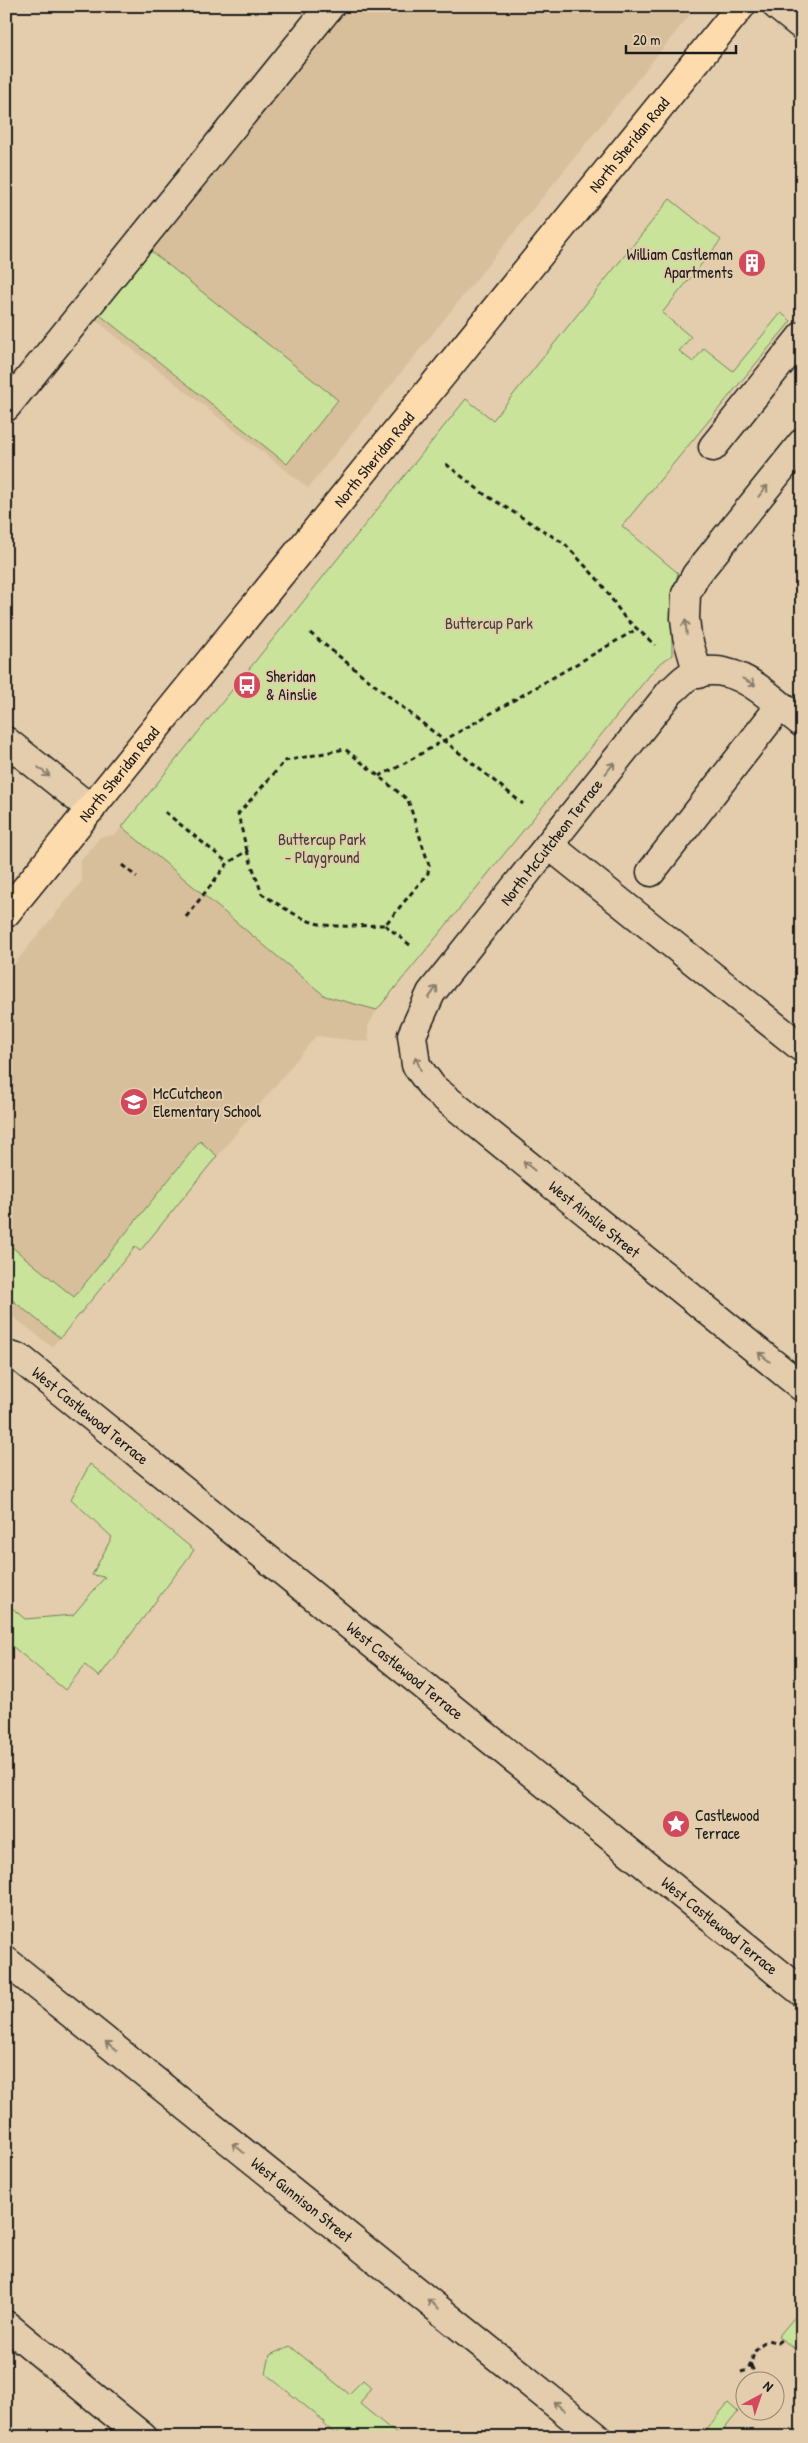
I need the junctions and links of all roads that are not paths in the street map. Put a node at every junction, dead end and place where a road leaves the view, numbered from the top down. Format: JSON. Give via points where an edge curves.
{"nodes":[{"id":1,"x":330,"y":6,"type":"edge"},
{"id":2,"x":741,"y":6,"type":"edge"},
{"id":3,"x":777,"y":6,"type":"edge"},
{"id":4,"x":802,"y":26,"type":"edge"},
{"id":5,"x":802,"y":336,"type":"edge"},
{"id":6,"x":6,"y":407,"type":"edge"},
{"id":7,"x":802,"y":443,"type":"edge"},
{"id":8,"x":713,"y":447,"type":"dead end"},
{"id":9,"x":705,"y":672,"type":"junction"},
{"id":10,"x":780,"y":706,"type":"junction"},
{"id":11,"x":802,"y":724,"type":"edge"},
{"id":12,"x":6,"y":741,"type":"edge"},
{"id":13,"x":91,"y":809,"type":"junction"},
{"id":14,"x":549,"y":845,"type":"junction"},
{"id":15,"x":651,"y":872,"type":"dead end"},
{"id":16,"x":6,"y":913,"type":"edge"},
{"id":17,"x":412,"y":1035,"type":"joint"},
{"id":18,"x":802,"y":1048,"type":"edge"},
{"id":19,"x":6,"y":1355,"type":"edge"},
{"id":20,"x":802,"y":1387,"type":"edge"},
{"id":21,"x":6,"y":1961,"type":"edge"},
{"id":22,"x":802,"y":1992,"type":"edge"},
{"id":23,"x":6,"y":2325,"type":"edge"},
{"id":24,"x":143,"y":2437,"type":"edge"},
{"id":25,"x":597,"y":2437,"type":"edge"}],
"edges":[{"from":1,"to":6,"type":"street"},
{"from":2,"to":13,"type":"main road","name":"North Sheridan Road"},
{"from":3,"to":4,"type":"street"},
{"from":5,"to":8,"type":"street"},
{"from":9,"to":7,"type":"street","one_way":true,"via":[[687,636],[686,594],[696,575]]},
{"from":9,"to":10,"type":"street","one_way":true,"via":[[732,674],[753,684]]},
{"from":14,"to":9,"type":"street","name":"North McCutcheon Terrace","one_way":true,"via":[[671,691],[688,676]]},
{"from":10,"to":11,"type":"street"},
{"from":10,"to":15,"type":"street"},
{"from":12,"to":13,"type":"street","one_way":true},
{"from":13,"to":16,"type":"main road","name":"North Sheridan Road"},
{"from":17,"to":14,"type":"street","name":"North McCutcheon Terrace","one_way":true,"via":[[431,994]]},
{"from":14,"to":18,"type":"street"},
{"from":20,"to":17,"type":"street","name":"West Ainslie Street","one_way":true,"via":[[433,1088],[416,1065]]},
{"from":19,"to":22,"type":"street","name":"West Castlewood Terrace","via":[[21,1360]]},
{"from":25,"to":21,"type":"street","name":"West Gunnison Street","one_way":true},
{"from":23,"to":24,"type":"street"}]}
